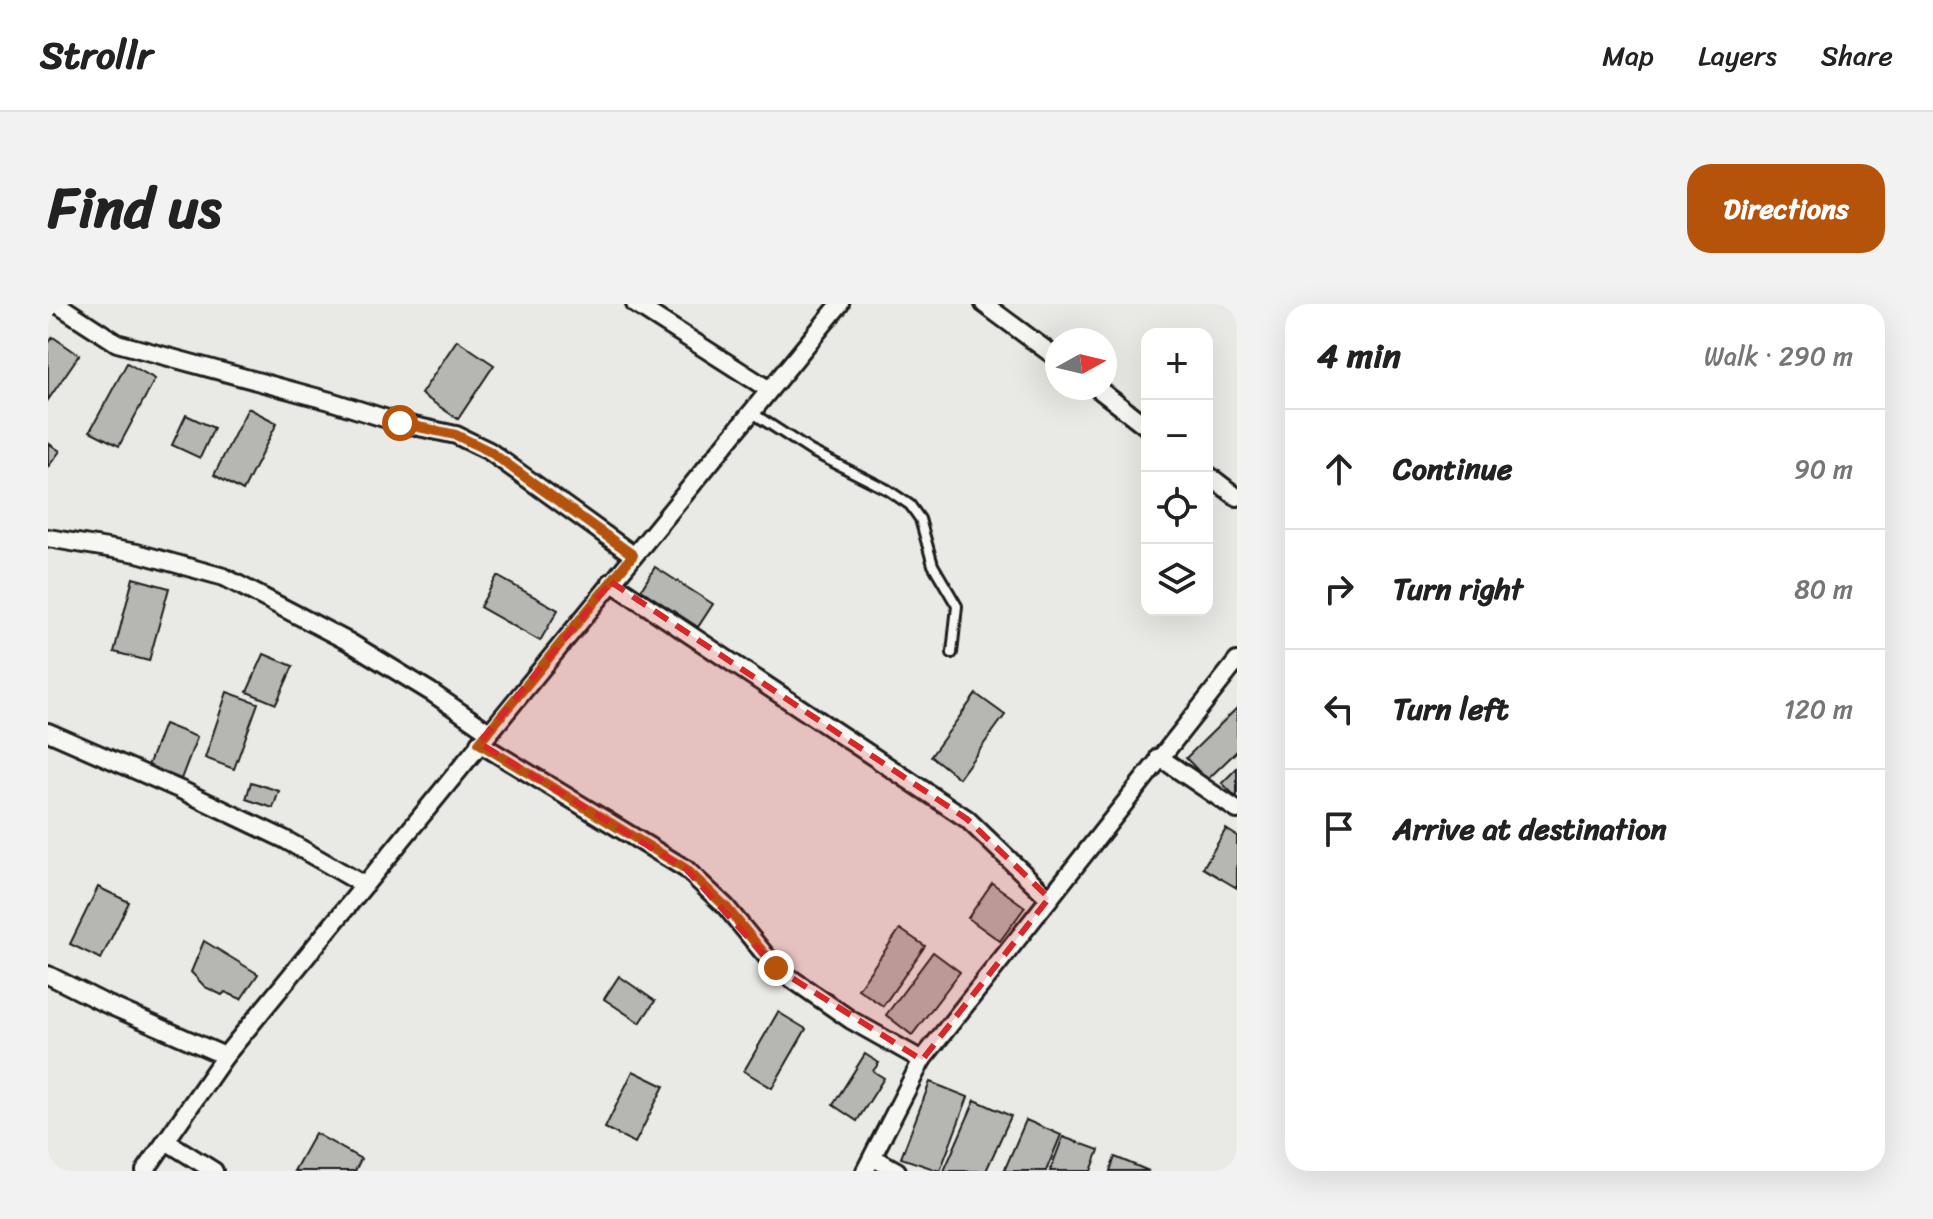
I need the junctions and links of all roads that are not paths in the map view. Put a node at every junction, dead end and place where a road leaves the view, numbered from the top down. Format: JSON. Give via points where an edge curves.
{"nodes":[{"id":1,"x":57,"y":304,"type":"edge"},
{"id":2,"x":635,"y":304,"type":"edge"},
{"id":3,"x":840,"y":304,"type":"edge"},
{"id":4,"x":984,"y":304,"type":"edge"},
{"id":5,"x":1045,"y":349,"type":"edge"},
{"id":6,"x":768,"y":389,"type":"junction"},
{"id":7,"x":1112,"y":400,"type":"edge"},
{"id":8,"x":750,"y":411,"type":"junction"},
{"id":9,"x":1141,"y":422,"type":"edge"},
{"id":10,"x":1213,"y":479,"type":"edge"},
{"id":11,"x":1237,"y":497,"type":"edge"},
{"id":12,"x":48,"y":538,"type":"edge"},
{"id":13,"x":633,"y":555,"type":"junction"},
{"id":14,"x":611,"y":582,"type":"junction"},
{"id":15,"x":952,"y":653,"type":"dead end"},
{"id":16,"x":1237,"y":661,"type":"edge"},
{"id":17,"x":48,"y":732,"type":"edge"},
{"id":18,"x":484,"y":738,"type":"junction"},
{"id":19,"x":1159,"y":757,"type":"junction"},
{"id":20,"x":1237,"y":810,"type":"edge"},
{"id":21,"x":364,"y":885,"type":"junction"},
{"id":22,"x":1049,"y":898,"type":"junction"},
{"id":23,"x":48,"y":975,"type":"edge"},
{"id":24,"x":225,"y":1056,"type":"junction"},
{"id":25,"x":922,"y":1060,"type":"junction"},
{"id":26,"x":166,"y":1141,"type":"junction"},
{"id":27,"x":869,"y":1164,"type":"edge"},
{"id":28,"x":145,"y":1171,"type":"edge"},
{"id":29,"x":214,"y":1171,"type":"edge"},
{"id":30,"x":897,"y":1171,"type":"edge"}],
"edges":[{"from":1,"to":13,"type":"street","via":[[117,343],[456,435],[489,451]]},
{"from":2,"to":6,"type":"street"},
{"from":3,"to":6,"type":"street"},
{"from":4,"to":5,"type":"street"},
{"from":6,"to":8,"type":"street"},
{"from":7,"to":9,"type":"street"},
{"from":8,"to":13,"type":"street"},
{"from":8,"to":15,"type":"lane","via":[[910,505],[920,519],[933,565],[957,606]]},
{"from":10,"to":11,"type":"street"},
{"from":12,"to":18,"type":"street","via":[[137,553],[224,577],[431,692]]},
{"from":13,"to":14,"type":"street"},
{"from":14,"to":18,"type":"street"},
{"from":14,"to":22,"type":"street","via":[[967,819]]},
{"from":16,"to":19,"type":"street"},
{"from":17,"to":21,"type":"street","via":[[284,839]]},
{"from":18,"to":21,"type":"street"},
{"from":18,"to":25,"type":"street","via":[[686,869],[726,907],[776,968],[851,1020]]},
{"from":19,"to":20,"type":"street"},
{"from":19,"to":22,"type":"street"},
{"from":21,"to":24,"type":"street"},
{"from":22,"to":25,"type":"street"},
{"from":23,"to":24,"type":"street"},
{"from":24,"to":26,"type":"street"},
{"from":25,"to":27,"type":"street"},
{"from":26,"to":28,"type":"street"},
{"from":26,"to":29,"type":"street"},
{"from":27,"to":30,"type":"street"}]}
